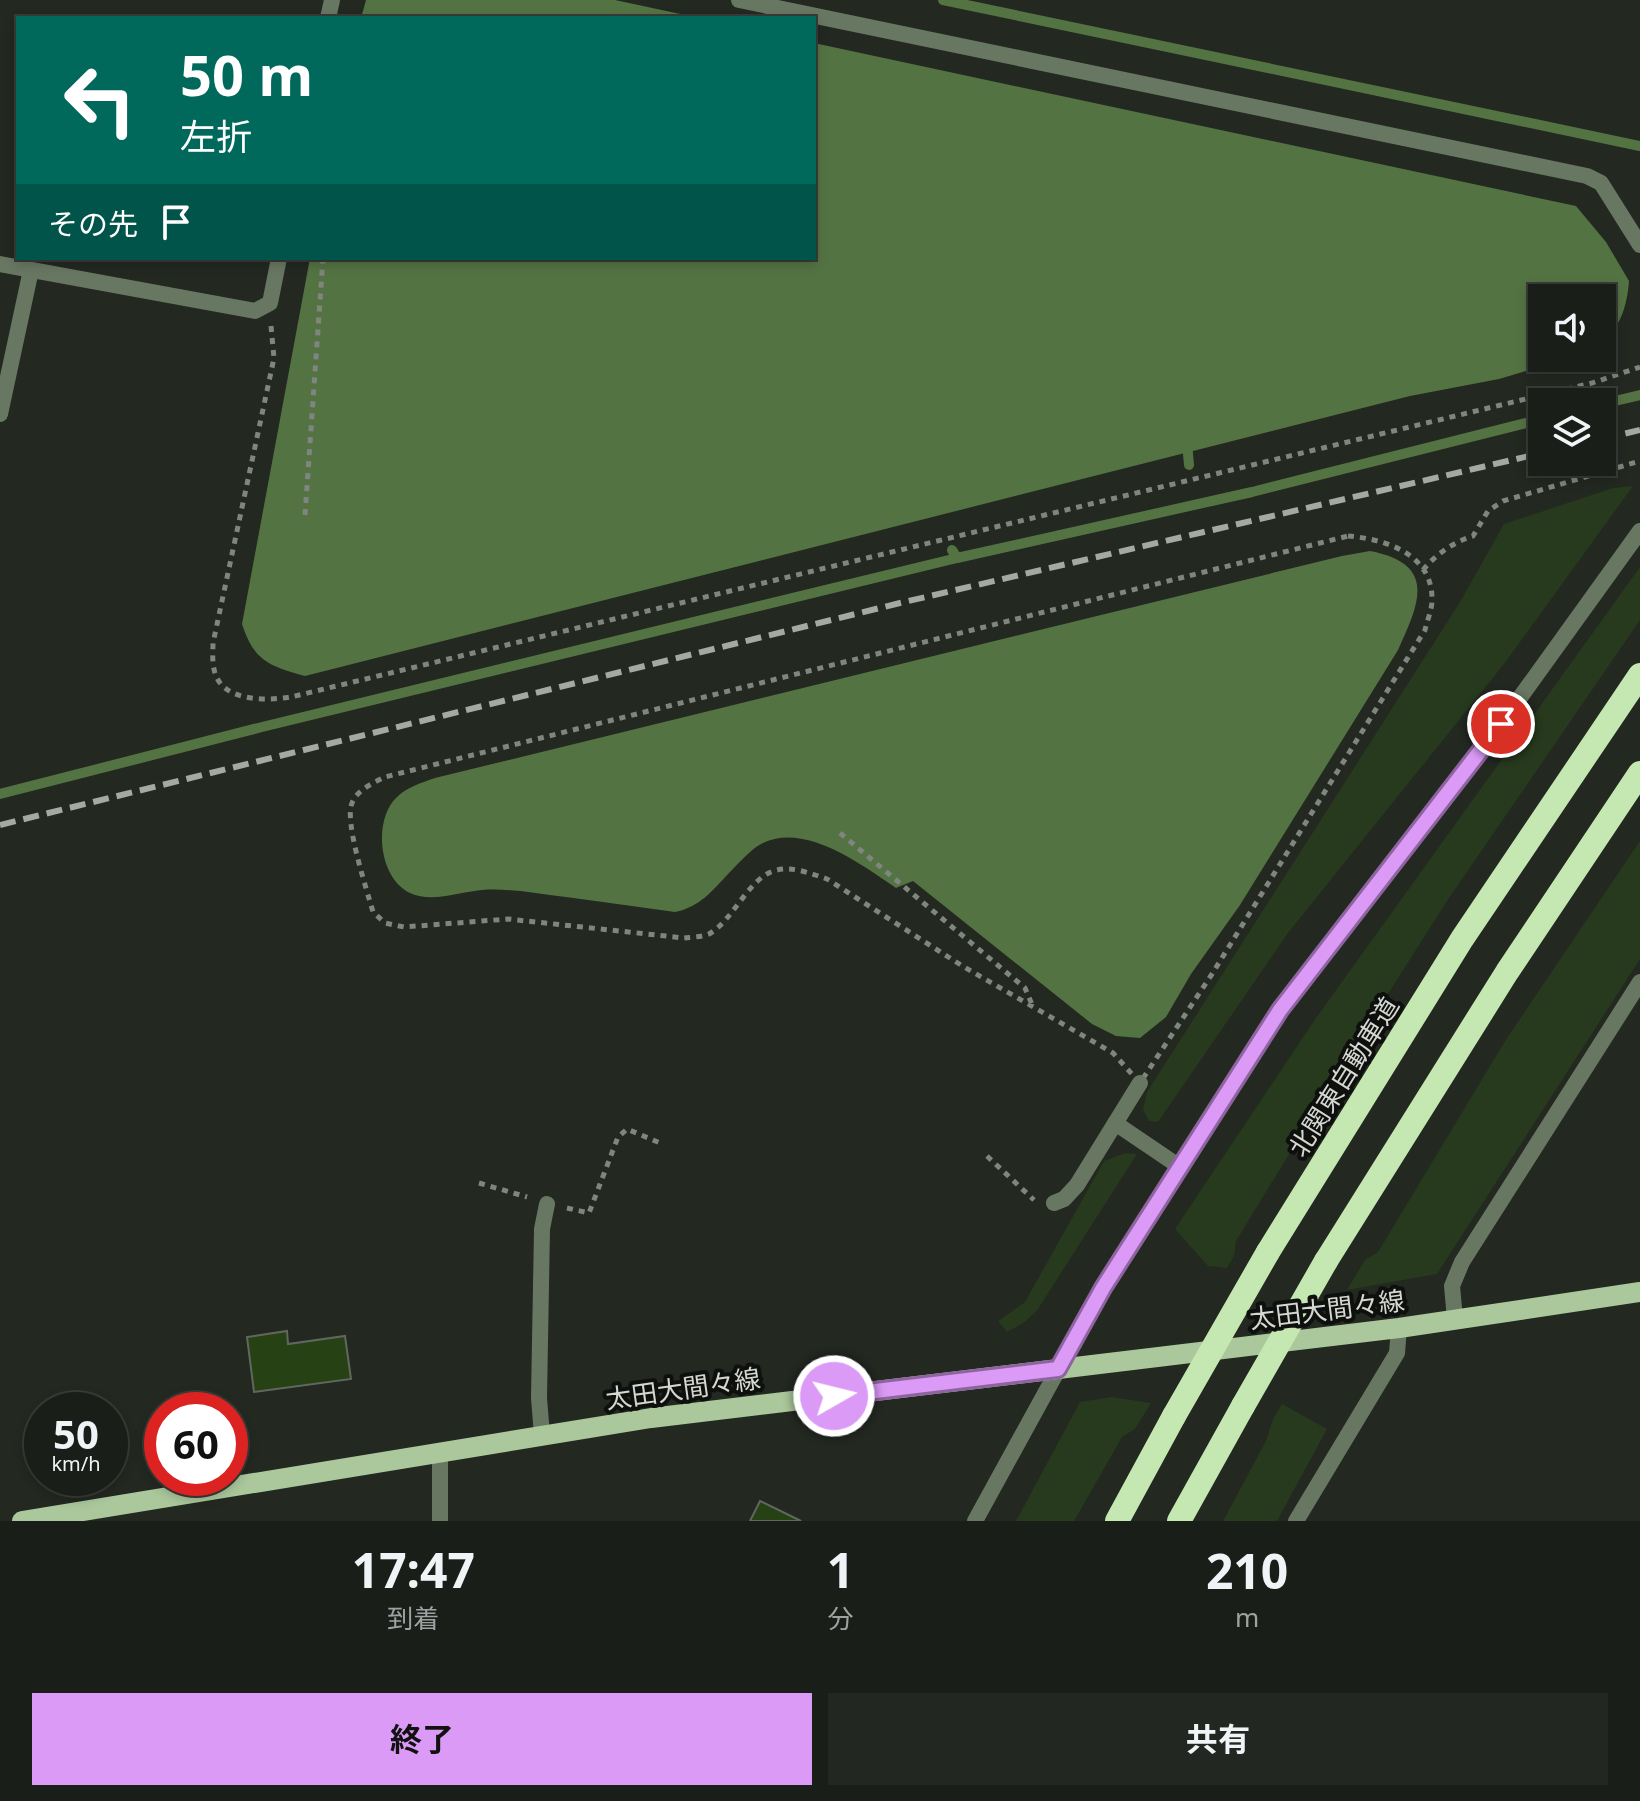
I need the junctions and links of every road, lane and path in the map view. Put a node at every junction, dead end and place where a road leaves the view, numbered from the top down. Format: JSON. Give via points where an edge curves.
{"nodes":[{"id":1,"x":739,"y":0,"type":"edge"},
{"id":2,"x":1640,"y":245,"type":"edge"},
{"id":3,"x":279,"y":260,"type":"edge"},
{"id":4,"x":323,"y":260,"type":"edge"},
{"id":5,"x":0,"y":264,"type":"edge"},
{"id":6,"x":31,"y":270,"type":"junction"},
{"id":7,"x":263,"y":307,"type":"junction"},
{"id":8,"x":1640,"y":367,"type":"edge"},
{"id":9,"x":0,"y":414,"type":"edge"},
{"id":10,"x":1640,"y":461,"type":"edge"},
{"id":11,"x":305,"y":515,"type":"dead end"},
{"id":12,"x":1640,"y":531,"type":"edge"},
{"id":13,"x":1423,"y":570,"type":"junction"},
{"id":14,"x":1640,"y":675,"type":"edge"},
{"id":15,"x":1640,"y":773,"type":"edge"},
{"id":16,"x":840,"y":833,"type":"dead end"},
{"id":17,"x":1640,"y":982,"type":"edge"},
{"id":18,"x":1033,"y":1007,"type":"junction"},
{"id":19,"x":1140,"y":1083,"type":"junction"},
{"id":20,"x":1115,"y":1123,"type":"junction"},
{"id":21,"x":660,"y":1143,"type":"dead end"},
{"id":22,"x":987,"y":1156,"type":"dead end"},
{"id":23,"x":1180,"y":1167,"type":"junction"},
{"id":24,"x":479,"y":1183,"type":"dead end"},
{"id":25,"x":1054,"y":1203,"type":"joint"},
{"id":26,"x":547,"y":1204,"type":"junction"},
{"id":27,"x":1640,"y":1292,"type":"edge"},
{"id":28,"x":1455,"y":1319,"type":"junction"},
{"id":29,"x":1399,"y":1328,"type":"junction"},
{"id":30,"x":1058,"y":1369,"type":"junction"},
{"id":31,"x":542,"y":1435,"type":"junction"},
{"id":32,"x":440,"y":1453,"type":"junction"},
{"id":33,"x":87,"y":1516,"type":"edge"},
{"id":34,"x":22,"y":1521,"type":"edge"},
{"id":35,"x":440,"y":1521,"type":"edge"},
{"id":36,"x":975,"y":1521,"type":"edge"},
{"id":37,"x":1117,"y":1521,"type":"edge"},
{"id":38,"x":1179,"y":1521,"type":"edge"},
{"id":39,"x":1296,"y":1521,"type":"edge"}],
"edges":[{"from":1,"to":2,"type":"street","via":[[1587,176],[1601,183]]},
{"from":3,"to":7,"type":"street","via":[[270,303]]},
{"from":4,"to":11,"type":"path"},
{"from":5,"to":6,"type":"street"},
{"from":6,"to":7,"type":"street","via":[[255,311]]},
{"from":6,"to":9,"type":"street"},
{"from":7,"to":8,"type":"path","via":[[274,333],[274,358],[213,643],[214,671],[222,686],[270,700],[1592,383]]},
{"from":10,"to":13,"type":"path","via":[[1503,501],[1488,511],[1473,536],[1460,540]]},
{"from":12,"to":23,"type":"street","via":[[1501,724],[1280,1010]]},
{"from":13,"to":18,"type":"path","via":[[1393,544],[1348,536],[385,777],[352,801],[349,818],[373,912],[385,923],[404,927],[508,919],[684,938],[707,935],[765,875],[791,870],[827,879]]},
{"from":13,"to":19,"type":"path","via":[[1432,601],[1425,630]]},
{"from":14,"to":37,"type":"highway","name":"北関東自動車道","bridge":true,"via":[[1462,939],[1268,1252]]},
{"from":15,"to":38,"type":"highway","bridge":true,"via":[[1507,972],[1326,1261]]},
{"from":16,"to":18,"type":"path","via":[[1025,988]]},
{"from":17,"to":28,"type":"street","via":[[1462,1262],[1452,1286]]},
{"from":18,"to":19,"type":"path","via":[[1113,1053]]},
{"from":19,"to":20,"type":"street"},
{"from":20,"to":23,"type":"street"},
{"from":20,"to":25,"type":"street","via":[[1077,1185]]},
{"from":21,"to":26,"type":"path","via":[[627,1129],[618,1137],[589,1213]]},
{"from":22,"to":25,"type":"path","via":[[1031,1199]]},
{"from":23,"to":30,"type":"street"},
{"from":24,"to":26,"type":"path"},
{"from":26,"to":31,"type":"street","via":[[542,1229]]},
{"from":27,"to":28,"type":"main road","name":"太田大間々線"},
{"from":28,"to":29,"type":"main road","name":"太田大間々線"},
{"from":29,"to":30,"type":"main road","name":"太田大間々線"},
{"from":29,"to":39,"type":"street","via":[[1397,1353]]},
{"from":30,"to":31,"type":"main road","name":"太田大間々線"},
{"from":30,"to":36,"type":"street"},
{"from":31,"to":32,"type":"main road","name":"太田大間々線"},
{"from":32,"to":33,"type":"main road","name":"太田大間々線"},
{"from":32,"to":35,"type":"street"},
{"from":33,"to":34,"type":"main road","name":"太田大間々線"}]}
